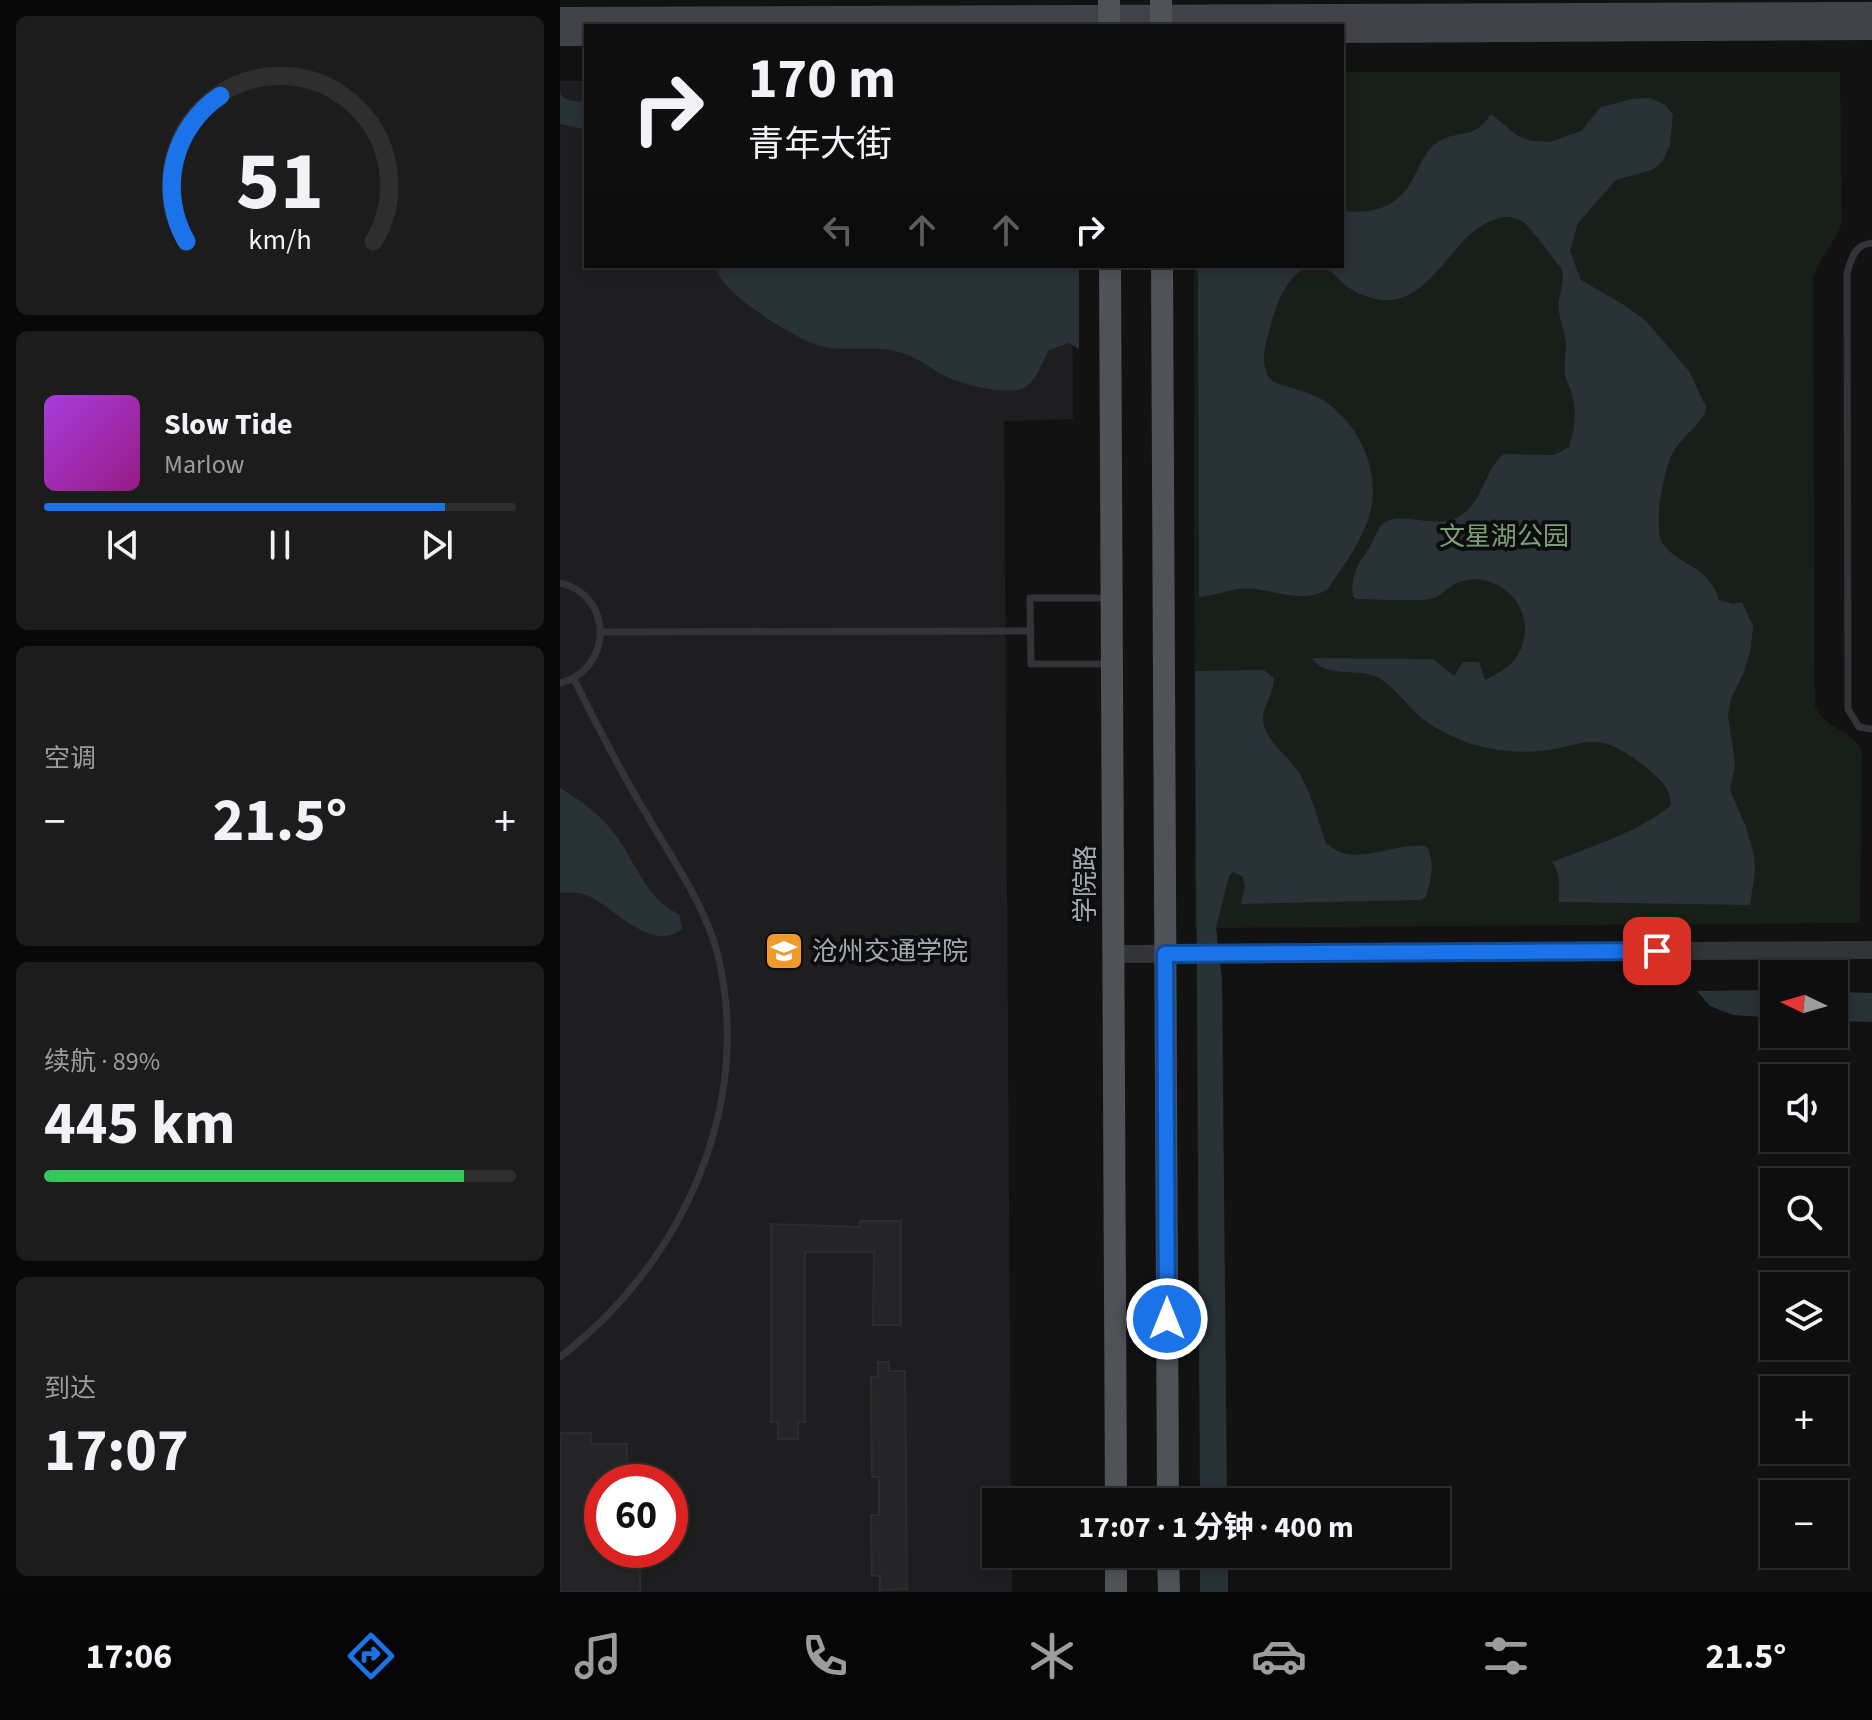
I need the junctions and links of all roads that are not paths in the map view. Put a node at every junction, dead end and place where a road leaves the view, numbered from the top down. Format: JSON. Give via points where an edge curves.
{"nodes":[{"id":1,"x":1872,"y":12,"type":"edge"},
{"id":2,"x":1109,"y":13,"type":"edge"},
{"id":3,"x":1161,"y":13,"type":"edge"},
{"id":4,"x":1677,"y":14,"type":"edge"},
{"id":5,"x":560,"y":17,"type":"edge"},
{"id":6,"x":1872,"y":30,"type":"edge"},
{"id":7,"x":1344,"y":33,"type":"edge"},
{"id":8,"x":560,"y":36,"type":"edge"},
{"id":9,"x":584,"y":36,"type":"edge"},
{"id":10,"x":1872,"y":243,"type":"edge"},
{"id":11,"x":1110,"y":268,"type":"edge"},
{"id":12,"x":1162,"y":268,"type":"edge"},
{"id":13,"x":560,"y":583,"type":"edge"},
{"id":14,"x":1112,"y":598,"type":"junction"},
{"id":15,"x":1030,"y":631,"type":"junction"},
{"id":16,"x":602,"y":632,"type":"junction"},
{"id":17,"x":1112,"y":664,"type":"junction"},
{"id":18,"x":574,"y":679,"type":"junction"},
{"id":19,"x":560,"y":683,"type":"edge"},
{"id":20,"x":1872,"y":729,"type":"edge"},
{"id":21,"x":1872,"y":950,"type":"edge"},
{"id":22,"x":1113,"y":954,"type":"junction"},
{"id":23,"x":1165,"y":954,"type":"junction"},
{"id":24,"x":560,"y":1357,"type":"edge"},
{"id":25,"x":1116,"y":1488,"type":"edge"},
{"id":26,"x":1168,"y":1488,"type":"edge"},
{"id":27,"x":1116,"y":1568,"type":"edge"},
{"id":28,"x":1168,"y":1568,"type":"edge"},
{"id":29,"x":1116,"y":1592,"type":"edge"},
{"id":30,"x":1169,"y":1592,"type":"edge"}],
"edges":[{"from":1,"to":4,"type":"main road"},
{"from":2,"to":3,"type":"main road"},
{"from":2,"to":5,"type":"main road"},
{"from":3,"to":4,"type":"main road"},
{"from":4,"to":6,"type":"main road"},
{"from":4,"to":7,"type":"main road"},
{"from":8,"to":9,"type":"main road"},
{"from":10,"to":20,"type":"lane","via":[[1854,252],[1847,273],[1848,709],[1859,727]]},
{"from":11,"to":14,"type":"main road","name":"学院路"},
{"from":12,"to":23,"type":"main road"},
{"from":13,"to":16,"type":"lane","via":[[591,601]]},
{"from":14,"to":15,"type":"lane","via":[[1030,598]]},
{"from":14,"to":17,"type":"main road","name":"学院路"},
{"from":15,"to":16,"type":"lane"},
{"from":15,"to":17,"type":"lane","via":[[1031,664]]},
{"from":16,"to":18,"type":"lane","via":[[595,658]]},
{"from":17,"to":22,"type":"main road","name":"学院路"},
{"from":18,"to":19,"type":"lane"},
{"from":18,"to":24,"type":"lane","via":[[692,892],[716,951],[726,1015],[726,1069],[716,1130],[669,1239],[625,1299]]},
{"from":21,"to":23,"type":"street"},
{"from":22,"to":23,"type":"street"},
{"from":22,"to":25,"type":"main road","name":"学院路"},
{"from":23,"to":26,"type":"main road"},
{"from":27,"to":29,"type":"main road"},
{"from":28,"to":30,"type":"main road"}]}
